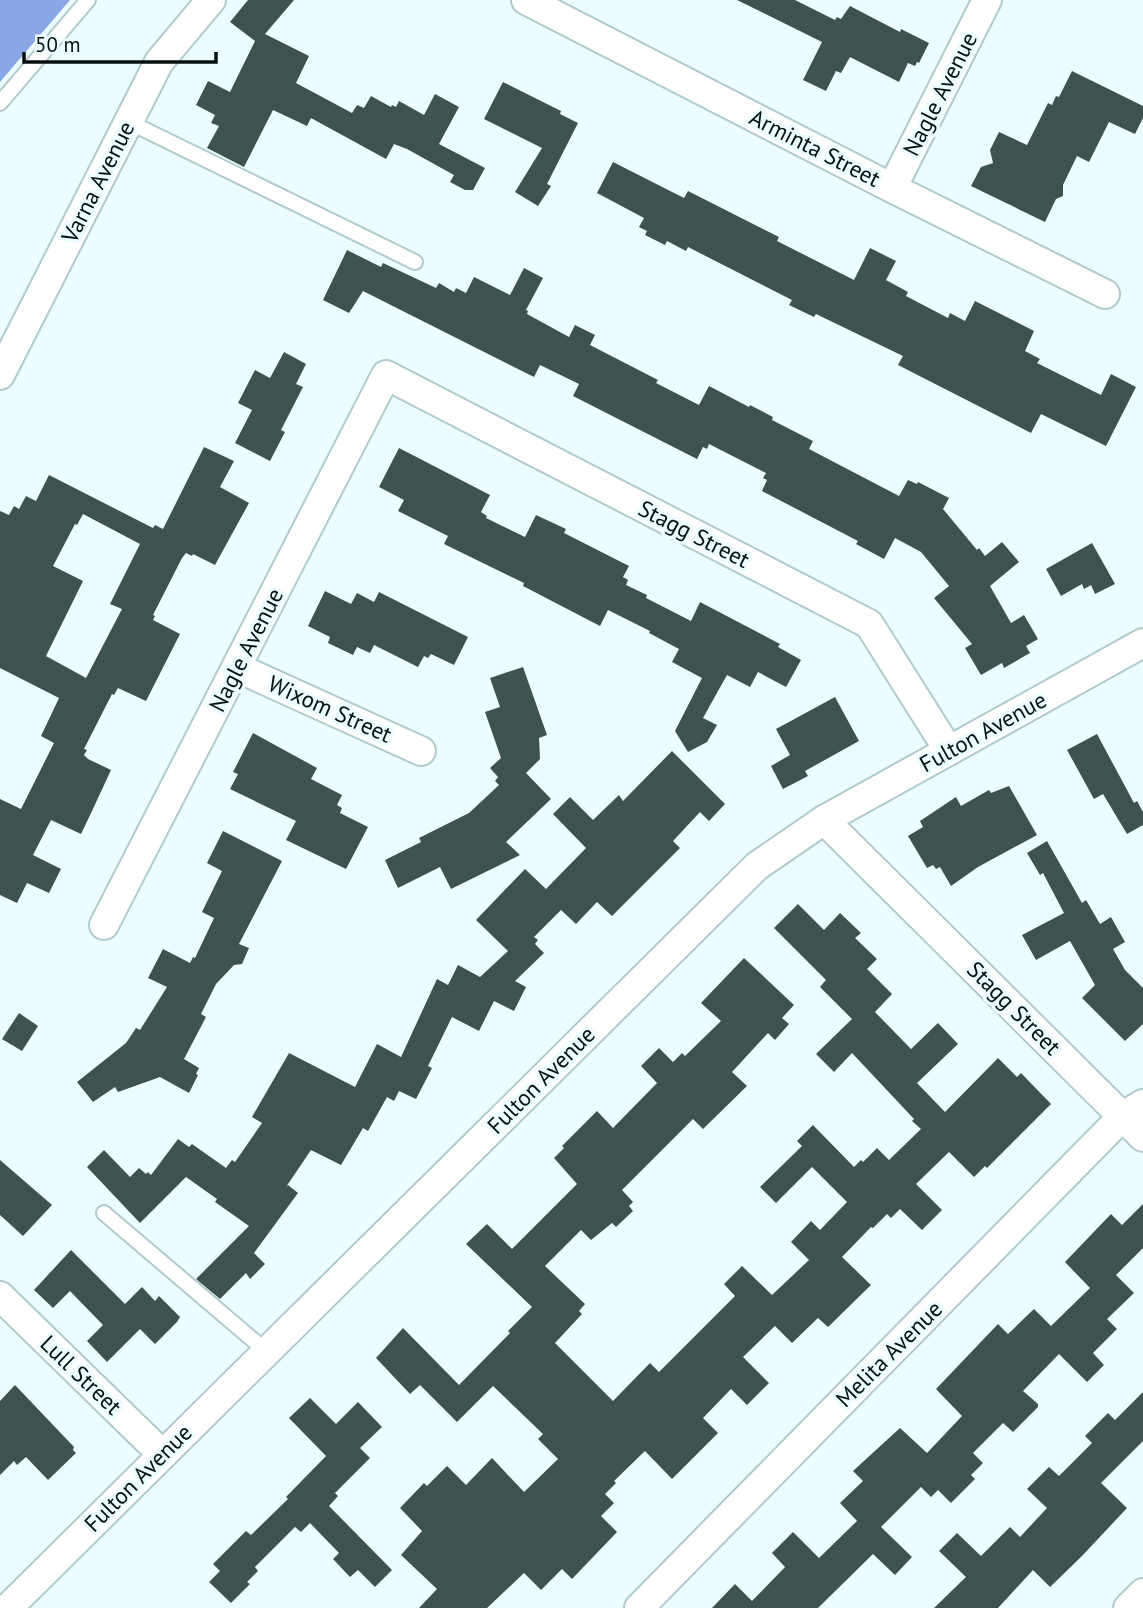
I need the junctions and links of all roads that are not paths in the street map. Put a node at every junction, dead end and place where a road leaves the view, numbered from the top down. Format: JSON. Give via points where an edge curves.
{"nodes":[{"id":1,"x":88,"y":0,"type":"edge"},
{"id":2,"x":211,"y":0,"type":"edge"},
{"id":3,"x":526,"y":0,"type":"edge"},
{"id":4,"x":987,"y":0,"type":"edge"},
{"id":5,"x":0,"y":103,"type":"edge"},
{"id":6,"x":129,"y":122,"type":"junction"},
{"id":7,"x":892,"y":188,"type":"junction"},
{"id":8,"x":415,"y":262,"type":"dead end"},
{"id":9,"x":1105,"y":293,"type":"dead end"},
{"id":10,"x":386,"y":374,"type":"joint"},
{"id":11,"x":0,"y":375,"type":"edge"},
{"id":12,"x":1143,"y":643,"type":"edge"},
{"id":13,"x":238,"y":668,"type":"junction"},
{"id":14,"x":421,"y":751,"type":"dead end"},
{"id":15,"x":949,"y":751,"type":"junction"},
{"id":16,"x":824,"y":820,"type":"junction"},
{"id":17,"x":104,"y":925,"type":"dead end"},
{"id":18,"x":1133,"y":1110,"type":"edge"},
{"id":19,"x":1143,"y":1137,"type":"edge"},
{"id":20,"x":104,"y":1213,"type":"dead end"},
{"id":21,"x":0,"y":1296,"type":"edge"},
{"id":22,"x":266,"y":1351,"type":"junction"},
{"id":23,"x":162,"y":1454,"type":"junction"},
{"id":24,"x":1143,"y":1593,"type":"edge"},
{"id":25,"x":8,"y":1608,"type":"edge"},
{"id":26,"x":639,"y":1608,"type":"edge"},
{"id":27,"x":1128,"y":1608,"type":"edge"}],
"edges":[{"from":1,"to":5,"type":"lane"},
{"from":2,"to":6,"type":"street","name":"Varna Avenue","via":[[159,62]]},
{"from":3,"to":7,"type":"street","name":"Arminta Street"},
{"from":4,"to":7,"type":"street","name":"Nagle Avenue"},
{"from":6,"to":8,"type":"lane"},
{"from":6,"to":11,"type":"street","name":"Varna Avenue"},
{"from":7,"to":9,"type":"street","name":"Arminta Street"},
{"from":10,"to":13,"type":"street","name":"Nagle Avenue"},
{"from":10,"to":15,"type":"street","name":"Stagg Street","via":[[869,624]]},
{"from":12,"to":15,"type":"street","name":"Fulton Avenue"},
{"from":13,"to":14,"type":"street","name":"Wixom Street"},
{"from":13,"to":17,"type":"street","name":"Nagle Avenue"},
{"from":15,"to":16,"type":"street","name":"Fulton Avenue"},
{"from":16,"to":18,"type":"street","name":"Stagg Street"},
{"from":16,"to":22,"type":"street","name":"Fulton Avenue","via":[[757,866]]},
{"from":18,"to":19,"type":"street","name":"Stagg Street"},
{"from":18,"to":26,"type":"street","name":"Melita Avenue"},
{"from":20,"to":22,"type":"lane"},
{"from":21,"to":23,"type":"street","name":"Lull Street"},
{"from":22,"to":23,"type":"street","name":"Fulton Avenue"},
{"from":23,"to":25,"type":"street","name":"Fulton Avenue"},
{"from":24,"to":27,"type":"street"}]}
